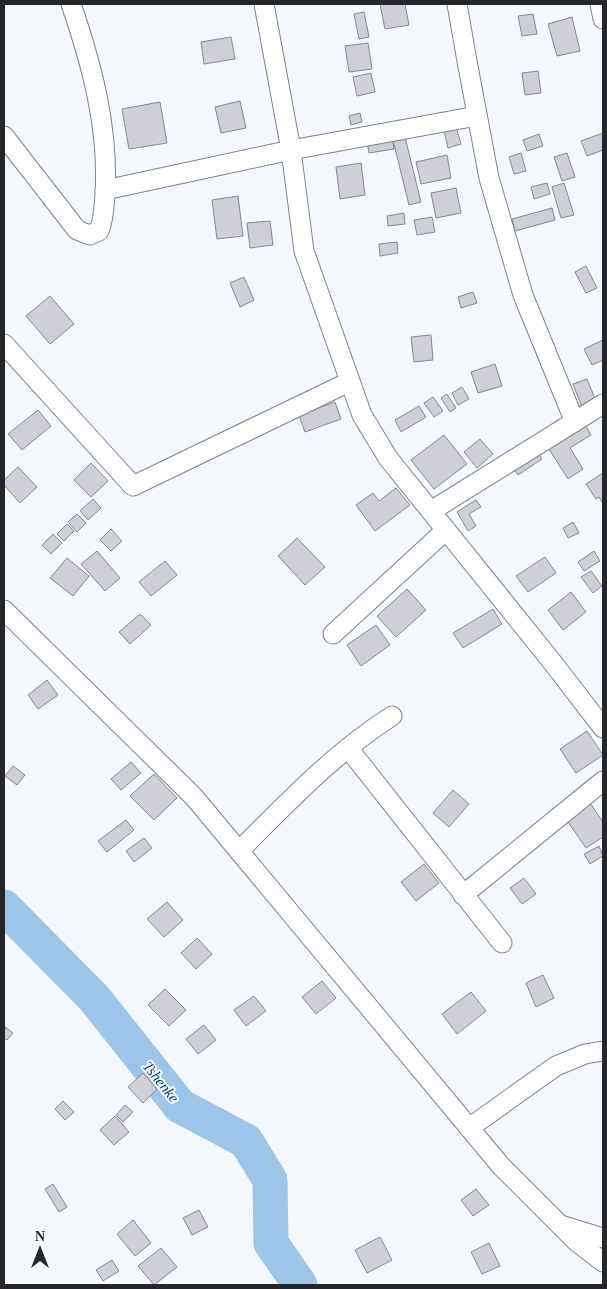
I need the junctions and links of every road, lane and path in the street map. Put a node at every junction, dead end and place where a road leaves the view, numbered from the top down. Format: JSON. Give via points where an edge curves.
{"nodes":[{"id":1,"x":71,"y":4,"type":"edge"},
{"id":2,"x":264,"y":4,"type":"edge"},
{"id":3,"x":458,"y":4,"type":"edge"},
{"id":4,"x":600,"y":4,"type":"edge"},
{"id":5,"x":603,"y":19,"type":"edge"},
{"id":6,"x":477,"y":116,"type":"junction"},
{"id":7,"x":4,"y":136,"type":"edge"},
{"id":8,"x":291,"y":150,"type":"junction"},
{"id":9,"x":105,"y":190,"type":"junction"},
{"id":10,"x":4,"y":344,"type":"edge"},
{"id":11,"x":349,"y":382,"type":"junction"},
{"id":12,"x":603,"y":404,"type":"edge"},
{"id":13,"x":574,"y":420,"type":"junction"},
{"id":14,"x":431,"y":511,"type":"junction"},
{"id":15,"x":446,"y":530,"type":"junction"},
{"id":16,"x":4,"y":610,"type":"edge"},
{"id":17,"x":333,"y":634,"type":"dead end"},
{"id":18,"x":392,"y":716,"type":"dead end"},
{"id":19,"x":603,"y":728,"type":"edge"},
{"id":20,"x":348,"y":748,"type":"junction"},
{"id":21,"x":603,"y":781,"type":"edge"},
{"id":22,"x":239,"y":851,"type":"junction"},
{"id":23,"x":463,"y":895,"type":"junction"},
{"id":24,"x":502,"y":943,"type":"dead end"},
{"id":25,"x":603,"y":1051,"type":"edge"},
{"id":26,"x":469,"y":1128,"type":"junction"},
{"id":27,"x":561,"y":1226,"type":"junction"},
{"id":28,"x":603,"y":1238,"type":"edge"},
{"id":29,"x":603,"y":1262,"type":"edge"}],
"edges":[{"from":1,"to":9,"type":"street","via":[[87,54],[103,126]]},
{"from":2,"to":8,"type":"street"},
{"from":3,"to":6,"type":"street"},
{"from":4,"to":5,"type":"street"},
{"from":6,"to":8,"type":"street"},
{"from":6,"to":13,"type":"street","via":[[489,178],[523,295]]},
{"from":7,"to":9,"type":"street","via":[[77,230],[90,235],[99,231],[103,223]]},
{"from":8,"to":9,"type":"street"},
{"from":8,"to":11,"type":"street","via":[[304,251]]},
{"from":10,"to":11,"type":"street","via":[[133,486]]},
{"from":11,"to":14,"type":"street","via":[[362,415],[388,458]]},
{"from":12,"to":13,"type":"street"},
{"from":13,"to":14,"type":"street"},
{"from":14,"to":15,"type":"street"},
{"from":15,"to":17,"type":"street"},
{"from":15,"to":19,"type":"street"},
{"from":16,"to":22,"type":"street","via":[[194,796]]},
{"from":18,"to":20,"type":"street"},
{"from":20,"to":22,"type":"street","via":[[317,773]]},
{"from":20,"to":23,"type":"street"},
{"from":21,"to":23,"type":"street"},
{"from":22,"to":26,"type":"street"},
{"from":23,"to":24,"type":"street"},
{"from":25,"to":26,"type":"street","via":[[585,1054],[556,1066]]},
{"from":26,"to":27,"type":"street","via":[[501,1166]]},
{"from":27,"to":28,"type":"street"},
{"from":27,"to":29,"type":"street"}]}
